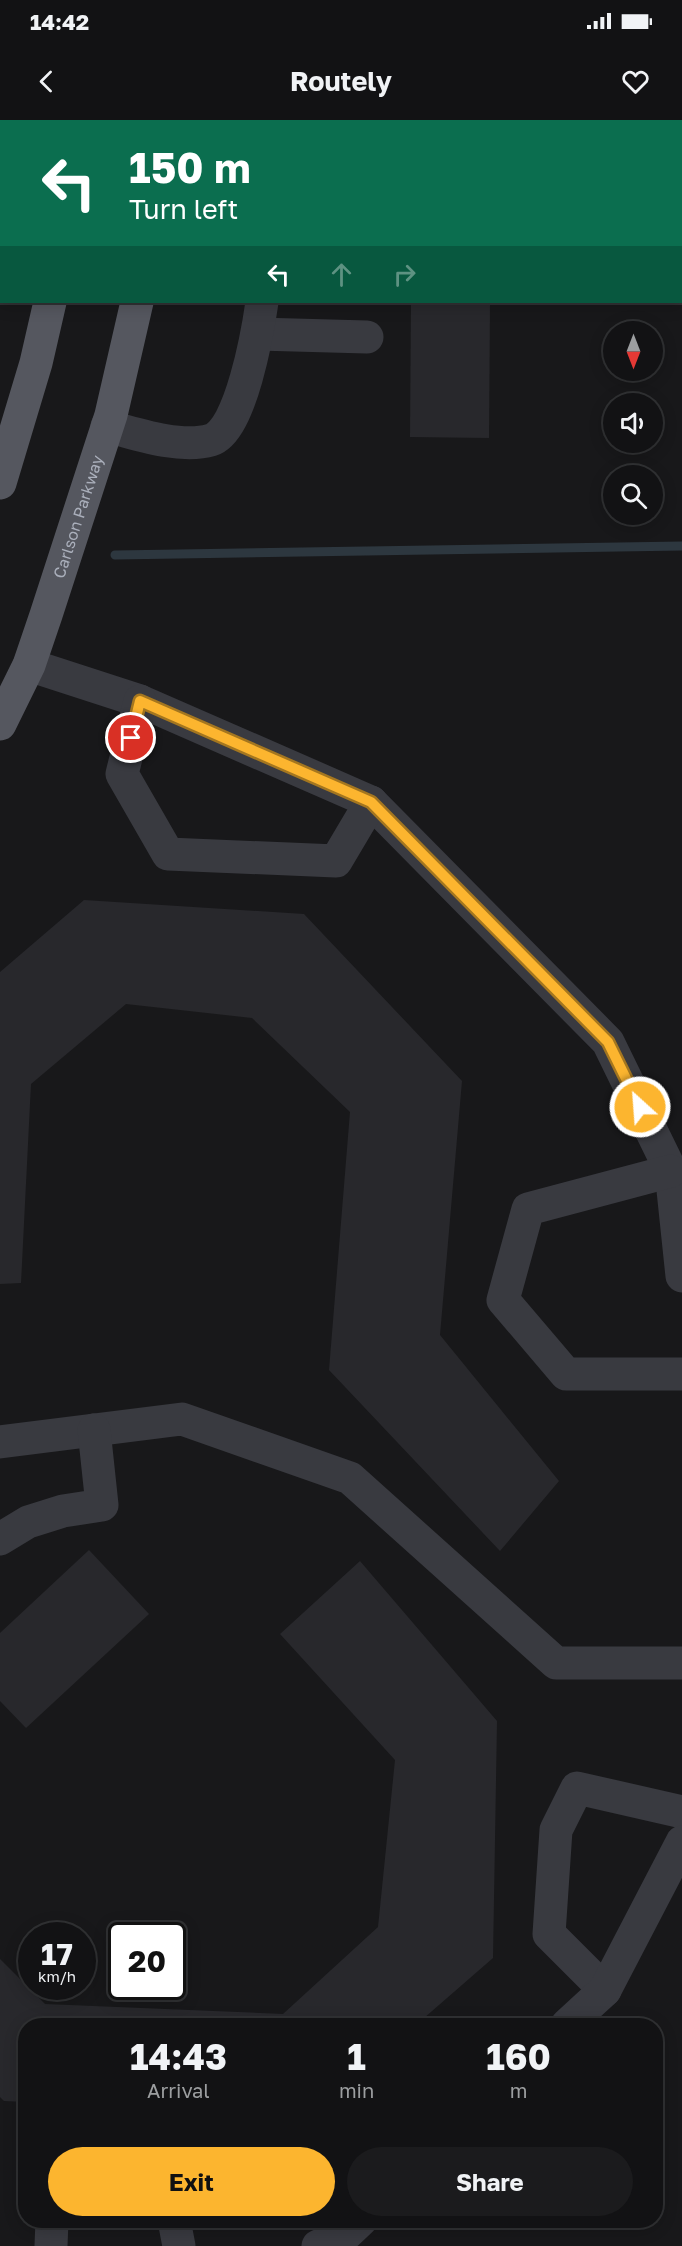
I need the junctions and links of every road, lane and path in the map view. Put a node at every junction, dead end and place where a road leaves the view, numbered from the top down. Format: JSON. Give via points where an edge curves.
{"nodes":[{"id":1,"x":50,"y":303,"type":"edge"},
{"id":2,"x":137,"y":303,"type":"edge"},
{"id":3,"x":262,"y":303,"type":"edge"},
{"id":4,"x":258,"y":334,"type":"junction"},
{"id":5,"x":367,"y":337,"type":"dead end"},
{"id":6,"x":107,"y":426,"type":"junction"},
{"id":7,"x":0,"y":483,"type":"edge"},
{"id":8,"x":29,"y":665,"type":"junction"},
{"id":9,"x":140,"y":701,"type":"junction"},
{"id":10,"x":0,"y":724,"type":"edge"},
{"id":11,"x":371,"y":802,"type":"junction"},
{"id":12,"x":671,"y":1172,"type":"junction"},
{"id":13,"x":682,"y":1276,"type":"edge"},
{"id":14,"x":682,"y":1374,"type":"edge"},
{"id":15,"x":94,"y":1430,"type":"junction"},
{"id":16,"x":0,"y":1442,"type":"edge"},
{"id":17,"x":0,"y":1539,"type":"edge"},
{"id":18,"x":682,"y":1663,"type":"edge"},
{"id":19,"x":682,"y":1812,"type":"edge"},
{"id":20,"x":682,"y":1842,"type":"edge"},
{"id":21,"x":605,"y":1990,"type":"junction"},
{"id":22,"x":575,"y":2018,"type":"edge"},
{"id":23,"x":52,"y":2228,"type":"edge"},
{"id":24,"x":176,"y":2228,"type":"edge"},
{"id":25,"x":353,"y":2228,"type":"edge"},
{"id":26,"x":51,"y":2246,"type":"edge"},
{"id":27,"x":179,"y":2246,"type":"edge"},
{"id":28,"x":318,"y":2246,"type":"edge"}],
"edges":[{"from":1,"to":7,"type":"main road"},
{"from":2,"to":6,"type":"main road","name":"Carlson Parkway"},
{"from":3,"to":4,"type":"lane"},
{"from":4,"to":5,"type":"lane"},
{"from":4,"to":6,"type":"lane","via":[[237,407],[223,433],[211,440],[190,442]]},
{"from":6,"to":8,"type":"main road","name":"Carlson Parkway"},
{"from":8,"to":9,"type":"lane"},
{"from":8,"to":10,"type":"main road","name":"Carlson Parkway"},
{"from":9,"to":11,"type":"lane"},
{"from":9,"to":11,"type":"lane","via":[[122,774],[168,855],[336,861]]},
{"from":11,"to":12,"type":"lane","via":[[608,1042]]},
{"from":12,"to":13,"type":"lane"},
{"from":12,"to":14,"type":"lane","via":[[528,1209],[503,1300],[566,1374]]},
{"from":15,"to":16,"type":"lane"},
{"from":15,"to":17,"type":"lane","via":[[102,1505],[28,1522]]},
{"from":15,"to":18,"type":"lane","via":[[182,1419],[350,1478],[556,1663]]},
{"from":19,"to":21,"type":"lane","via":[[577,1788],[556,1830],[549,1934]]},
{"from":20,"to":21,"type":"lane"},
{"from":21,"to":22,"type":"lane"},
{"from":23,"to":26,"type":"lane"},
{"from":24,"to":27,"type":"lane"},
{"from":25,"to":28,"type":"lane","via":[[343,2237]]}]}
